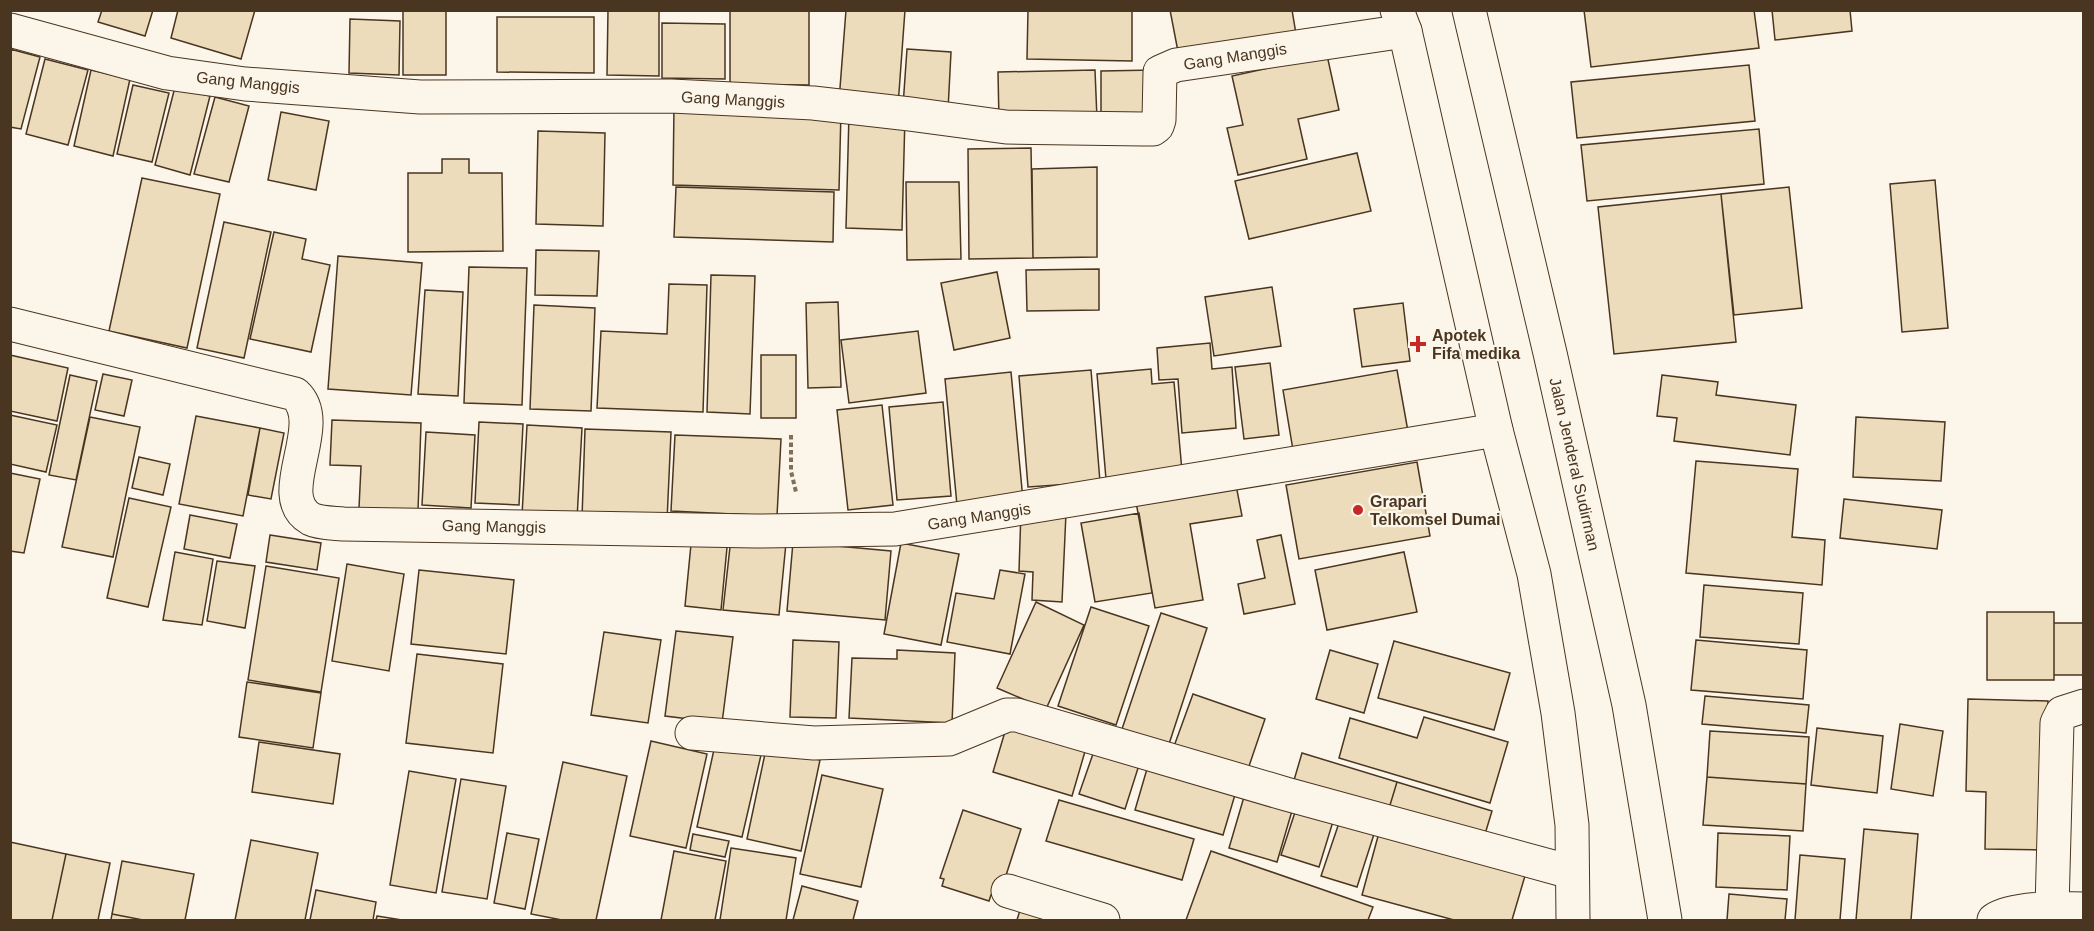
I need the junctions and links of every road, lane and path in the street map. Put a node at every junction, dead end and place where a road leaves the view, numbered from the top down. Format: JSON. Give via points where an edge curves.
{"nodes":[{"id":1,"x":1469,"y":10,"type":"edge"},
{"id":2,"x":1401,"y":21,"type":"edge"},
{"id":3,"x":10,"y":30,"type":"edge"},
{"id":4,"x":10,"y":324,"type":"edge"},
{"id":5,"x":1496,"y":430,"type":"junction"},
{"id":6,"x":790,"y":435,"type":"dead end"},
{"id":7,"x":815,"y":530,"type":"junction"},
{"id":8,"x":2084,"y":706,"type":"edge"},
{"id":9,"x":692,"y":733,"type":"dead end"},
{"id":10,"x":1571,"y":872,"type":"junction"},
{"id":11,"x":1008,"y":891,"type":"dead end"},
{"id":12,"x":2052,"y":908,"type":"junction"},
{"id":13,"x":2084,"y":909,"type":"edge"},
{"id":14,"x":1103,"y":921,"type":"edge"},
{"id":15,"x":1573,"y":921,"type":"edge"},
{"id":16,"x":1665,"y":921,"type":"edge"},
{"id":17,"x":1995,"y":921,"type":"edge"}],
"edges":[{"from":1,"to":16,"type":"street","name":"Jalan Jenderal Sudirman","via":[[1629,705]]},
{"from":2,"to":3,"type":"street","name":"Gang Manggis","via":[[1176,65],[1160,72],[1159,120],[1153,129],[1006,127],[813,103],[671,96],[420,97],[245,84],[167,73]]},
{"from":2,"to":5,"type":"street"},
{"from":4,"to":7,"type":"street","name":"Gang Manggis","via":[[295,394],[302,401],[306,428],[295,494],[298,508],[312,520],[343,524]]},
{"from":5,"to":7,"type":"street","name":"Gang Manggis","via":[[895,529]]},
{"from":5,"to":10,"type":"street","via":[[1534,574],[1558,713],[1572,825]]},
{"from":6,"to":7,"type":"path","via":[[791,471],[800,507]]},
{"from":8,"to":12,"type":"street","via":[[2062,713],[2057,723]]},
{"from":9,"to":10,"type":"street","via":[[814,743],[949,739],[1007,715],[1017,715],[1286,795]]},
{"from":10,"to":15,"type":"street"},
{"from":11,"to":14,"type":"street"},
{"from":12,"to":13,"type":"street"},
{"from":12,"to":17,"type":"street","via":[[2005,914]]}]}
